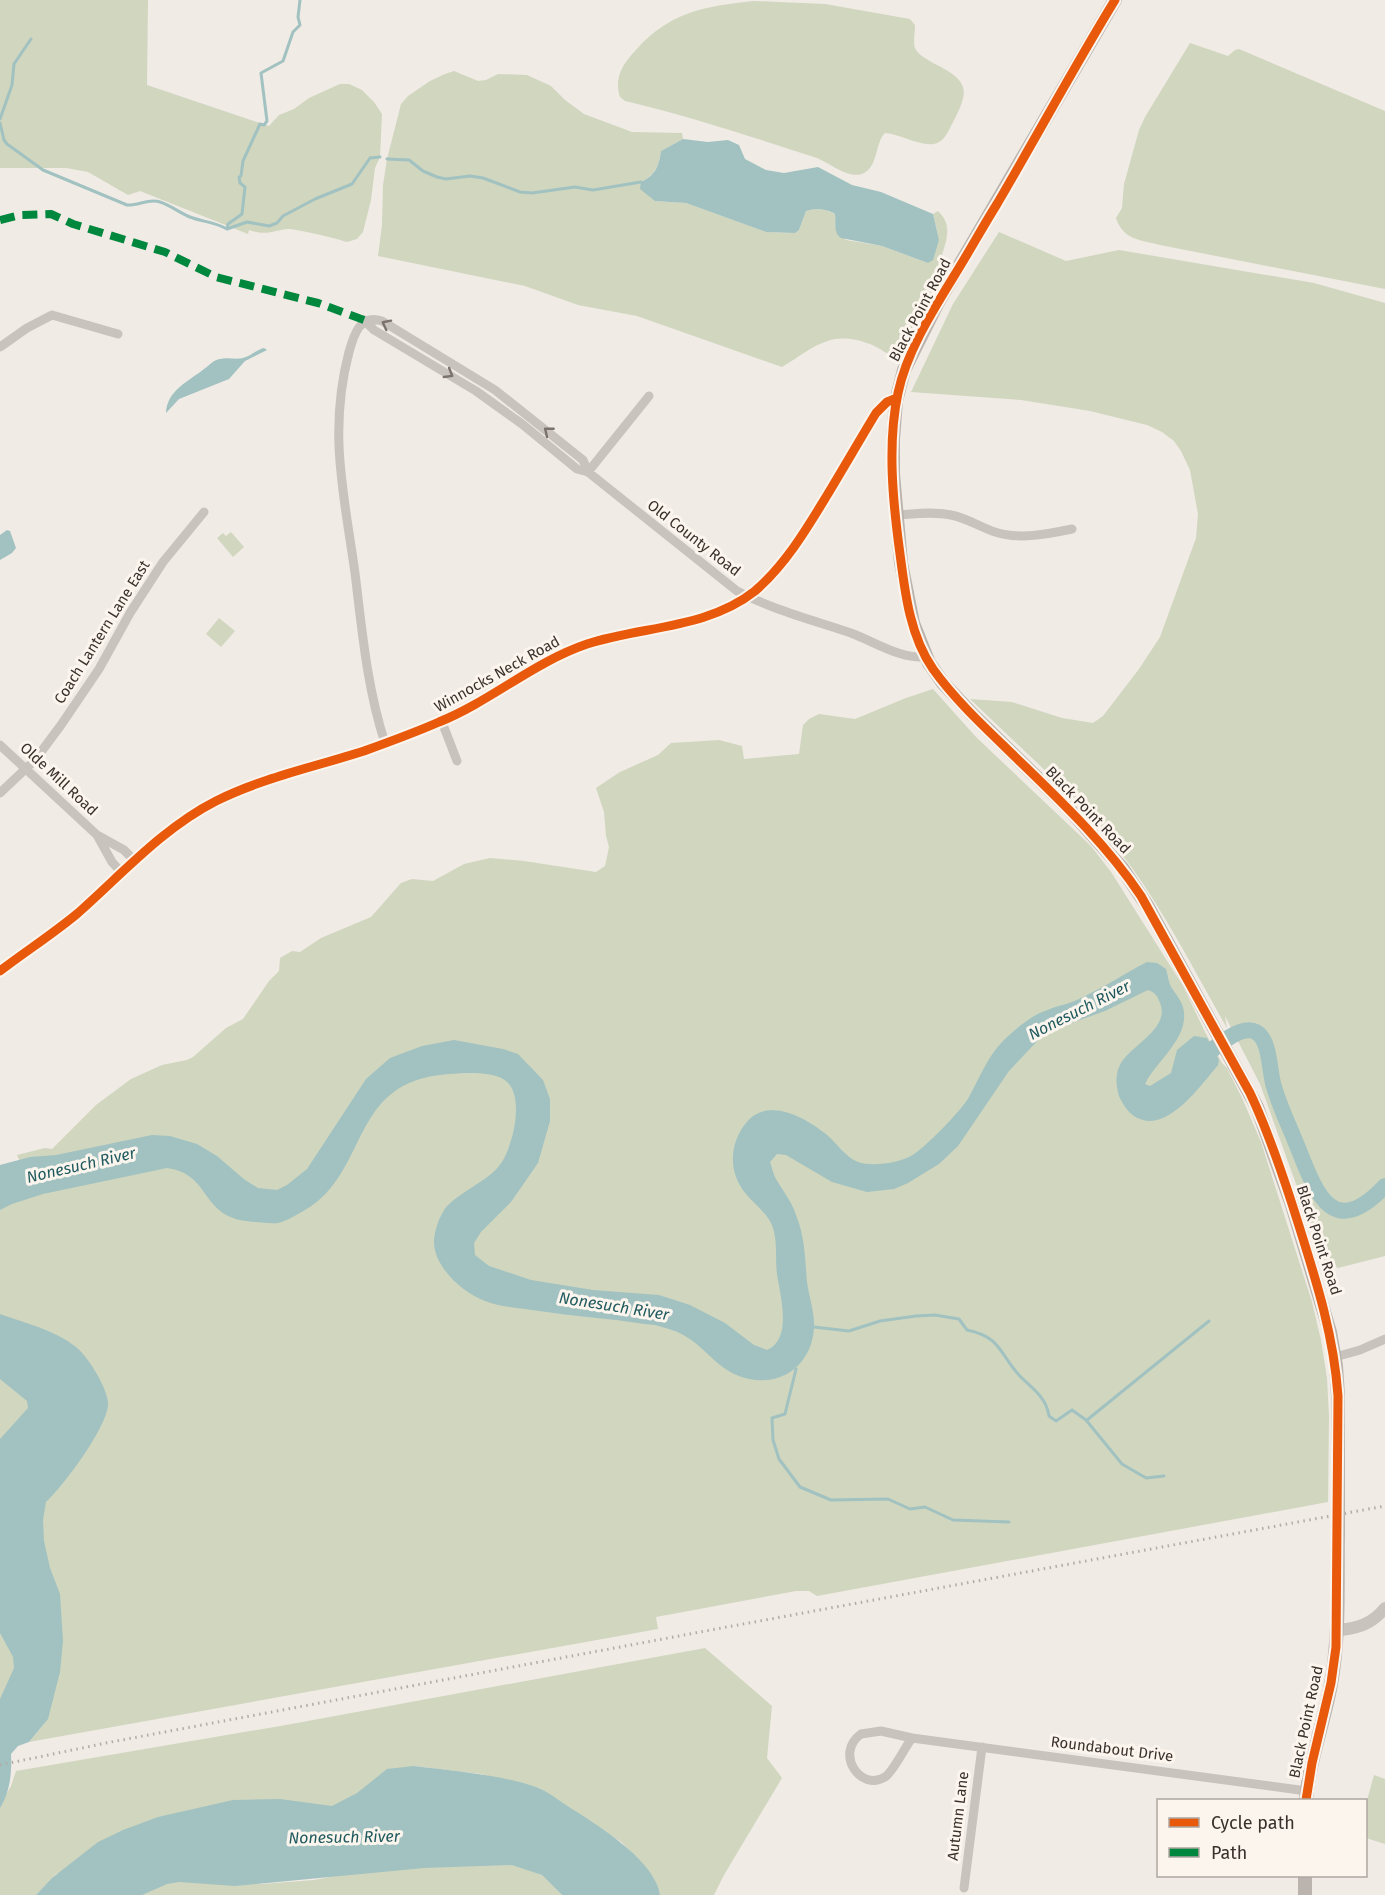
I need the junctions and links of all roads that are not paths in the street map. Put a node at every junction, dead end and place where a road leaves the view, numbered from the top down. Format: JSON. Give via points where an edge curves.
{"nodes":[{"id":1,"x":1115,"y":0,"type":"edge"},
{"id":2,"x":118,"y":334,"type":"dead end"},
{"id":3,"x":0,"y":347,"type":"edge"},
{"id":4,"x":649,"y":396,"type":"dead end"},
{"id":5,"x":897,"y":398,"type":"junction"},
{"id":6,"x":588,"y":472,"type":"junction"},
{"id":7,"x":204,"y":512,"type":"dead end"},
{"id":8,"x":896,"y":515,"type":"junction"},
{"id":9,"x":1072,"y":529,"type":"dead end"},
{"id":10,"x":747,"y":596,"type":"junction"},
{"id":11,"x":926,"y":657,"type":"junction"},
{"id":12,"x":441,"y":722,"type":"junction"},
{"id":13,"x":385,"y":743,"type":"junction"},
{"id":14,"x":0,"y":745,"type":"edge"},
{"id":15,"x":457,"y":761,"type":"dead end"},
{"id":16,"x":26,"y":768,"type":"junction"},
{"id":17,"x":0,"y":793,"type":"edge"},
{"id":18,"x":97,"y":835,"type":"junction"},
{"id":19,"x":135,"y":861,"type":"junction"},
{"id":20,"x":122,"y":873,"type":"junction"},
{"id":21,"x":0,"y":971,"type":"edge"},
{"id":22,"x":1385,"y":1339,"type":"edge"},
{"id":23,"x":1335,"y":1357,"type":"junction"},
{"id":24,"x":1385,"y":1608,"type":"edge"},
{"id":25,"x":1337,"y":1630,"type":"junction"},
{"id":26,"x":912,"y":1738,"type":"junction"},
{"id":27,"x":982,"y":1747,"type":"junction"},
{"id":28,"x":1307,"y":1796,"type":"edge"},
{"id":29,"x":1305,"y":1877,"type":"edge"},
{"id":30,"x":964,"y":1888,"type":"dead end"},
{"id":31,"x":1305,"y":1895,"type":"edge"}],
"edges":[{"from":1,"to":5,"type":"main road","name":"Black Point Road","via":[[927,322],[904,370]]},
{"from":2,"to":3,"type":"street","via":[[52,315]]},
{"from":4,"to":6,"type":"street"},
{"from":5,"to":8,"type":"main road","name":"Black Point Road","via":[[893,454]]},
{"from":5,"to":10,"type":"street","name":"Winnocks Neck Road","via":[[876,413],[796,545]]},
{"from":6,"to":10,"type":"street","name":"Old County Road"},
{"from":6,"to":13,"type":"street","name":"Old County Road","via":[[577,469],[476,391],[374,330],[364,320],[360,324],[345,370],[338,437],[367,666]]},
{"from":7,"to":16,"type":"street","name":"Coach Lantern Lane East","via":[[163,562],[91,683]]},
{"from":8,"to":9,"type":"street","via":[[948,514],[1011,536]]},
{"from":8,"to":11,"type":"main road","name":"Black Point Road","via":[[909,608]]},
{"from":10,"to":11,"type":"street","name":"Old County Road","via":[[914,658]]},
{"from":10,"to":12,"type":"street","name":"Winnocks Neck Road","via":[[700,618],[602,639],[570,651]]},
{"from":11,"to":23,"type":"main road","name":"Black Point Road","via":[[972,714],[1122,868],[1148,907],[1257,1107],[1322,1300]]},
{"from":12,"to":13,"type":"street","name":"Winnocks Neck Road"},
{"from":12,"to":15,"type":"street"},
{"from":13,"to":19,"type":"street","name":"Winnocks Neck Road","via":[[221,799],[183,821]]},
{"from":14,"to":16,"type":"street","name":"Olde Mill Road"},
{"from":16,"to":17,"type":"street","name":"Coach Lantern Lane East"},
{"from":16,"to":18,"type":"street","name":"Olde Mill Road"},
{"from":18,"to":19,"type":"street","name":"Olde Mill Road"},
{"from":18,"to":20,"type":"street","name":"Olde Mill Road"},
{"from":19,"to":20,"type":"street","name":"Winnocks Neck Road"},
{"from":20,"to":21,"type":"street","name":"Winnocks Neck Road","via":[[64,924]]},
{"from":22,"to":23,"type":"street"},
{"from":23,"to":25,"type":"main road","name":"Black Point Road","bridge":true},
{"from":24,"to":25,"type":"street","via":[[1366,1625]]},
{"from":25,"to":28,"type":"main road","name":"Black Point Road","via":[[1331,1683]]},
{"from":26,"to":26,"type":"street","name":"Roundabout Drive","via":[[881,1731],[865,1733],[851,1746],[850,1762],[863,1777],[884,1778]]},
{"from":26,"to":27,"type":"street","name":"Roundabout Drive"},
{"from":27,"to":28,"type":"street","name":"Roundabout Drive"},
{"from":27,"to":30,"type":"street","name":"Autumn Lane"},
{"from":29,"to":31,"type":"main road"}]}
